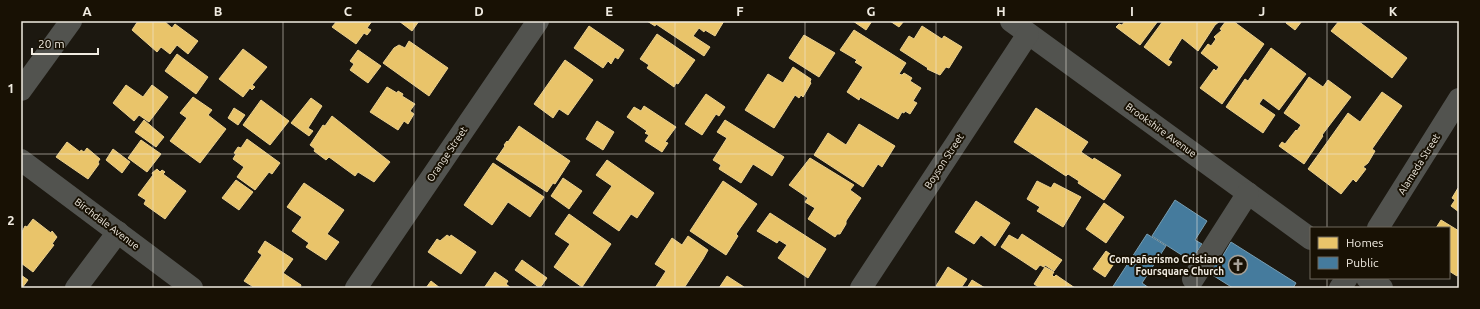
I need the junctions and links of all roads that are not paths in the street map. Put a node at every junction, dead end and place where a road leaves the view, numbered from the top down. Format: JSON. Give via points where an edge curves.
{"nodes":[{"id":1,"x":71,"y":21,"type":"edge"},
{"id":2,"x":538,"y":21,"type":"edge"},
{"id":3,"x":1020,"y":28,"type":"edge"},
{"id":4,"x":21,"y":90,"type":"edge"},
{"id":5,"x":1459,"y":99,"type":"edge"},
{"id":6,"x":21,"y":160,"type":"edge"},
{"id":7,"x":1248,"y":193,"type":"junction"},
{"id":8,"x":1379,"y":227,"type":"edge"},
{"id":9,"x":118,"y":232,"type":"junction"},
{"id":10,"x":1310,"y":238,"type":"edge"},
{"id":11,"x":1193,"y":279,"type":"dead end"},
{"id":12,"x":1346,"y":279,"type":"edge"},
{"id":13,"x":1368,"y":279,"type":"edge"},
{"id":14,"x":76,"y":288,"type":"edge"},
{"id":15,"x":192,"y":288,"type":"edge"},
{"id":16,"x":356,"y":288,"type":"edge"},
{"id":17,"x":861,"y":288,"type":"edge"},
{"id":18,"x":1340,"y":288,"type":"edge"},
{"id":19,"x":1382,"y":288,"type":"edge"}],
"edges":[{"from":1,"to":4,"type":"street"},
{"from":2,"to":16,"type":"street","name":"Orange Street"},
{"from":3,"to":7,"type":"street","name":"Brookshire Avenue"},
{"from":3,"to":17,"type":"street","name":"Boyson Street"},
{"from":5,"to":8,"type":"street","name":"Alameda Street"},
{"from":6,"to":9,"type":"street","name":"Birchdale Avenue"},
{"from":7,"to":10,"type":"street","name":"Brookshire Avenue"},
{"from":7,"to":11,"type":"street"},
{"from":9,"to":14,"type":"street"},
{"from":9,"to":15,"type":"street","name":"Birchdale Avenue"},
{"from":12,"to":18,"type":"street"},
{"from":13,"to":19,"type":"street"}]}
